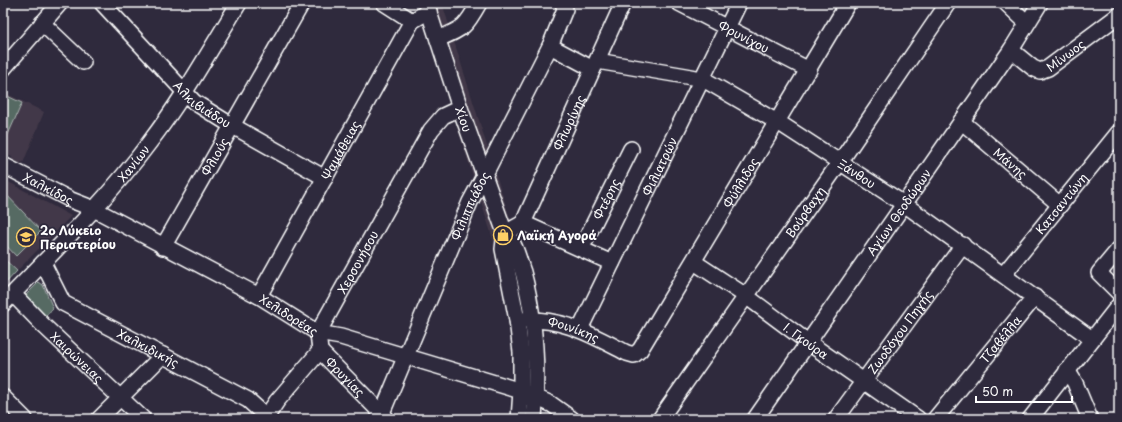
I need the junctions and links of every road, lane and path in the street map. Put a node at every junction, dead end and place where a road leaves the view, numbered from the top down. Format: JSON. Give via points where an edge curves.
{"nodes":[{"id":1,"x":60,"y":3,"type":"edge"},
{"id":2,"x":102,"y":3,"type":"edge"},
{"id":3,"x":239,"y":3,"type":"edge"},
{"id":4,"x":302,"y":3,"type":"edge"},
{"id":5,"x":384,"y":3,"type":"edge"},
{"id":6,"x":479,"y":3,"type":"edge"},
{"id":7,"x":563,"y":3,"type":"edge"},
{"id":8,"x":624,"y":3,"type":"edge"},
{"id":9,"x":679,"y":3,"type":"edge"},
{"id":10,"x":739,"y":3,"type":"edge"},
{"id":11,"x":848,"y":3,"type":"edge"},
{"id":12,"x":948,"y":3,"type":"edge"},
{"id":13,"x":1006,"y":3,"type":"edge"},
{"id":14,"x":1040,"y":3,"type":"edge"},
{"id":15,"x":427,"y":7,"type":"edge"},
{"id":16,"x":1119,"y":15,"type":"edge"},
{"id":17,"x":412,"y":20,"type":"junction"},
{"id":18,"x":42,"y":23,"type":"junction"},
{"id":19,"x":1027,"y":23,"type":"junction"},
{"id":20,"x":727,"y":27,"type":"junction"},
{"id":21,"x":438,"y":38,"type":"junction"},
{"id":22,"x":550,"y":46,"type":"junction"},
{"id":23,"x":1011,"y":50,"type":"junction"},
{"id":24,"x":83,"y":62,"type":"dead end"},
{"id":25,"x":595,"y":65,"type":"junction"},
{"id":26,"x":3,"y":69,"type":"edge"},
{"id":27,"x":809,"y":70,"type":"junction"},
{"id":28,"x":702,"y":79,"type":"junction"},
{"id":29,"x":184,"y":92,"type":"junction"},
{"id":30,"x":460,"y":108,"type":"junction"},
{"id":31,"x":961,"y":121,"type":"junction"},
{"id":32,"x":777,"y":122,"type":"junction"},
{"id":33,"x":231,"y":125,"type":"junction"},
{"id":34,"x":1119,"y":132,"type":"edge"},
{"id":35,"x":631,"y":149,"type":"dead end"},
{"id":36,"x":840,"y":162,"type":"junction"},
{"id":37,"x":3,"y":165,"type":"edge"},
{"id":38,"x":484,"y":176,"type":"junction"},
{"id":39,"x":325,"y":178,"type":"junction"},
{"id":40,"x":904,"y":204,"type":"junction"},
{"id":41,"x":1060,"y":205,"type":"junction"},
{"id":42,"x":94,"y":210,"type":"junction"},
{"id":43,"x":523,"y":224,"type":"junction"},
{"id":44,"x":505,"y":233,"type":"junction"},
{"id":45,"x":963,"y":245,"type":"junction"},
{"id":46,"x":163,"y":247,"type":"junction"},
{"id":47,"x":582,"y":249,"type":"junction"},
{"id":48,"x":1119,"y":250,"type":"edge"},
{"id":49,"x":694,"y":262,"type":"junction"},
{"id":50,"x":43,"y":263,"type":"junction"},
{"id":51,"x":612,"y":263,"type":"junction"},
{"id":52,"x":1004,"y":274,"type":"junction"},
{"id":53,"x":1119,"y":293,"type":"edge"},
{"id":54,"x":259,"y":296,"type":"junction"},
{"id":55,"x":746,"y":296,"type":"junction"},
{"id":56,"x":1035,"y":297,"type":"junction"},
{"id":57,"x":8,"y":299,"type":"edge"},
{"id":58,"x":1119,"y":305,"type":"edge"},
{"id":59,"x":532,"y":319,"type":"junction"},
{"id":60,"x":517,"y":320,"type":"junction"},
{"id":61,"x":580,"y":329,"type":"junction"},
{"id":62,"x":318,"y":333,"type":"junction"},
{"id":63,"x":1092,"y":339,"type":"junction"},
{"id":64,"x":809,"y":343,"type":"junction"},
{"id":65,"x":320,"y":351,"type":"junction"},
{"id":66,"x":627,"y":353,"type":"joint"},
{"id":67,"x":163,"y":355,"type":"junction"},
{"id":68,"x":405,"y":356,"type":"junction"},
{"id":69,"x":1067,"y":370,"type":"junction"},
{"id":70,"x":864,"y":380,"type":"junction"},
{"id":71,"x":521,"y":391,"type":"junction"},
{"id":72,"x":3,"y":397,"type":"edge"},
{"id":73,"x":536,"y":397,"type":"junction"},
{"id":74,"x":120,"y":398,"type":"junction"},
{"id":75,"x":385,"y":416,"type":"edge"},
{"id":76,"x":266,"y":418,"type":"edge"},
{"id":77,"x":25,"y":419,"type":"edge"},
{"id":78,"x":99,"y":419,"type":"edge"},
{"id":79,"x":143,"y":419,"type":"edge"},
{"id":80,"x":519,"y":419,"type":"edge"},
{"id":81,"x":534,"y":419,"type":"edge"},
{"id":82,"x":572,"y":419,"type":"edge"},
{"id":83,"x":660,"y":419,"type":"edge"},
{"id":84,"x":755,"y":419,"type":"edge"},
{"id":85,"x":836,"y":419,"type":"edge"},
{"id":86,"x":918,"y":419,"type":"edge"},
{"id":87,"x":935,"y":419,"type":"edge"},
{"id":88,"x":1030,"y":419,"type":"edge"},
{"id":89,"x":1090,"y":419,"type":"edge"}],
"edges":[{"from":1,"to":18,"type":"street"},
{"from":2,"to":29,"type":"street","name":"Αλκιβιάδου"},
{"from":3,"to":29,"type":"street","name":"Χανίων"},
{"from":4,"to":33,"type":"street","name":"Φλιούς"},
{"from":5,"to":17,"type":"street"},
{"from":6,"to":21,"type":"street","via":[[469,21],[460,30]]},
{"from":7,"to":22,"type":"street","name":"Φιλιππιάδος","via":[[565,9]]},
{"from":8,"to":25,"type":"street","name":"Φλωρίνης"},
{"from":9,"to":20,"type":"street","name":"Φρυνίχου"},
{"from":10,"to":20,"type":"street","name":"Φιλιατρών"},
{"from":11,"to":27,"type":"street","name":"Φύλλιδος"},
{"from":12,"to":36,"type":"street","name":"Βούρβαχη"},
{"from":13,"to":19,"type":"street"},
{"from":14,"to":19,"type":"street","name":"Αγίων Θεοδώρων"},
{"from":15,"to":17,"type":"street"},
{"from":15,"to":21,"type":"street","name":"Χίου"},
{"from":16,"to":23,"type":"street","name":"Μίνωος","via":[[1048,68],[1040,71]]},
{"from":17,"to":39,"type":"street","name":"Ψαμάθειας"},
{"from":18,"to":24,"type":"street"},
{"from":18,"to":26,"type":"street"},
{"from":19,"to":23,"type":"street","name":"Αγίων Θεοδώρων"},
{"from":20,"to":27,"type":"street","name":"Φρυνίχου"},
{"from":20,"to":28,"type":"street","name":"Φιλιατρών"},
{"from":21,"to":30,"type":"street","name":"Χίου"},
{"from":22,"to":25,"type":"street","name":"Ξάνθου"},
{"from":22,"to":38,"type":"street","name":"Φιλιππιάδος"},
{"from":23,"to":31,"type":"street","name":"Αγίων Θεοδώρων"},
{"from":25,"to":28,"type":"street","name":"Ξάνθου"},
{"from":25,"to":43,"type":"street","name":"Φλωρίνης"},
{"from":27,"to":32,"type":"street","name":"Φύλλιδος"},
{"from":28,"to":32,"type":"street","name":"Ξάνθου"},
{"from":28,"to":51,"type":"street","name":"Φιλιατρών"},
{"from":29,"to":33,"type":"street","name":"Αλκιβιάδου","via":[[194,102]]},
{"from":29,"to":42,"type":"street","name":"Χανίων","via":[[149,143]]},
{"from":30,"to":38,"type":"street","name":"Χίου"},
{"from":30,"to":62,"type":"street","name":"Χερσονήσου","via":[[444,116],[431,130]]},
{"from":31,"to":40,"type":"street","name":"Αγίων Θεοδώρων"},
{"from":31,"to":41,"type":"street","name":"Μάνης"},
{"from":32,"to":36,"type":"street","name":"Ξάνθου"},
{"from":32,"to":49,"type":"street","name":"Φύλλιδος"},
{"from":33,"to":39,"type":"street","name":"Αλκιβιάδου"},
{"from":33,"to":46,"type":"street","name":"Φλιούς"},
{"from":34,"to":41,"type":"street","name":"Κατσαντώνη"},
{"from":35,"to":47,"type":"street","name":"Φτέρης"},
{"from":36,"to":40,"type":"street","name":"Ξάνθου"},
{"from":36,"to":55,"type":"street","name":"Βούρβαχη"},
{"from":37,"to":42,"type":"street","name":"Χαλκίδος"},
{"from":38,"to":44,"type":"street","name":"Χίου"},
{"from":38,"to":68,"type":"street","name":"Φιλιππιάδος","via":[[470,202]]},
{"from":39,"to":54,"type":"street","name":"Ψαμάθειας"},
{"from":40,"to":45,"type":"street","name":"Ξάνθου"},
{"from":40,"to":64,"type":"street","name":"Αγίων Θεοδώρων"},
{"from":41,"to":52,"type":"street","name":"Κατσαντώνη"},
{"from":42,"to":46,"type":"street","name":"Χελιδορέας"},
{"from":42,"to":50,"type":"street","name":"Χανίων"},
{"from":43,"to":44,"type":"street"},
{"from":43,"to":47,"type":"street"},
{"from":44,"to":59,"type":"street","name":"Χίου","via":[[514,246],[522,268]]},
{"from":44,"to":60,"type":"street","name":"Χίου","via":[[503,249]]},
{"from":45,"to":52,"type":"street","name":"Ξάνθου"},
{"from":45,"to":70,"type":"street","name":"Ζωοδόχου Πηγής"},
{"from":46,"to":54,"type":"street","name":"Χελιδορέας"},
{"from":47,"to":51,"type":"street"},
{"from":48,"to":53,"type":"street","via":[[1099,273]]},
{"from":49,"to":55,"type":"street","name":"Ι. Γκούρα"},
{"from":49,"to":66,"type":"street","name":"Φύλλιδος","via":[[640,350],[634,355]]},
{"from":50,"to":57,"type":"street","name":"Χανίων"},
{"from":50,"to":67,"type":"street","name":"Χαλκιδικής","via":[[63,303]]},
{"from":51,"to":61,"type":"street","name":"Φιλιατρών"},
{"from":52,"to":56,"type":"street","name":"Ξάνθου"},
{"from":54,"to":62,"type":"street","name":"Χελιδορέας"},
{"from":55,"to":64,"type":"street","name":"Ι. Γκούρα"},
{"from":55,"to":83,"type":"street","name":"Βούρβαχη"},
{"from":56,"to":63,"type":"street","name":"Ξάνθου"},
{"from":56,"to":87,"type":"street","name":"Τζαβέλλα"},
{"from":57,"to":74,"type":"street","name":"Χαιρώνειας"},
{"from":58,"to":63,"type":"street"},
{"from":59,"to":60,"type":"street","name":"Φοινίκης"},
{"from":59,"to":61,"type":"street","name":"Φοινίκης","via":[[558,322]]},
{"from":59,"to":73,"type":"street","name":"Χίου","via":[[536,353]]},
{"from":60,"to":71,"type":"street","name":"Χίου"},
{"from":61,"to":66,"type":"street","name":"Φοινίκης"},
{"from":62,"to":65,"type":"street"},
{"from":62,"to":68,"type":"street","name":"Χελιδορέας","via":[[342,337]]},
{"from":63,"to":69,"type":"street"},
{"from":64,"to":70,"type":"street","name":"Ι. Γκούρα"},
{"from":64,"to":84,"type":"street","name":"Αγίων Θεοδώρων"},
{"from":65,"to":75,"type":"street","name":"Φρυγίας"},
{"from":65,"to":76,"type":"street","via":[[277,401]]},
{"from":67,"to":74,"type":"street"},
{"from":67,"to":76,"type":"street","name":"Χαλκιδικής","via":[[248,400]]},
{"from":68,"to":71,"type":"street","name":"Χελιδορέας"},
{"from":68,"to":75,"type":"street","name":"Φιλιππιάδος"},
{"from":69,"to":88,"type":"street"},
{"from":69,"to":89,"type":"street"},
{"from":70,"to":85,"type":"street","name":"Ζωοδόχου Πηγής"},
{"from":70,"to":86,"type":"street","name":"Ι. Γκούρα"},
{"from":71,"to":73,"type":"street","name":"Χελιδορέας"},
{"from":71,"to":80,"type":"street","name":"Χίου"},
{"from":72,"to":77,"type":"street"},
{"from":73,"to":81,"type":"street","name":"Χίου"},
{"from":73,"to":82,"type":"street","name":"Χελιδορέας"},
{"from":74,"to":78,"type":"street"},
{"from":74,"to":79,"type":"street","name":"Χαιρώνειας"}]}
